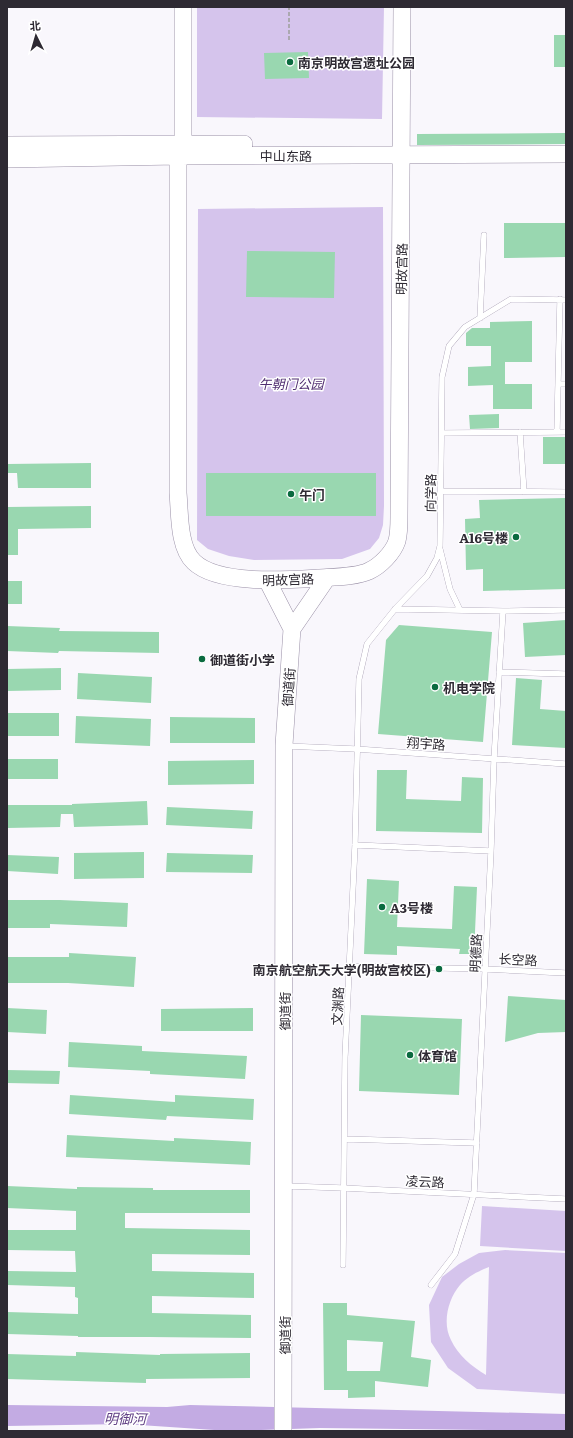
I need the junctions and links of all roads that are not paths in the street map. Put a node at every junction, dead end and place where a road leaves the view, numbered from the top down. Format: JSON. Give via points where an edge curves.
{"nodes":[{"id":1,"x":183,"y":7,"type":"edge"},
{"id":2,"x":402,"y":7,"type":"edge"},
{"id":3,"x":566,"y":142,"type":"edge"},
{"id":4,"x":7,"y":145,"type":"edge"},
{"id":5,"x":402,"y":149,"type":"junction"},
{"id":6,"x":180,"y":150,"type":"junction"},
{"id":7,"x":566,"y":154,"type":"edge"},
{"id":8,"x":7,"y":159,"type":"edge"},
{"id":9,"x":484,"y":235,"type":"dead end"},
{"id":10,"x":563,"y":300,"type":"edge"},
{"id":11,"x":480,"y":318,"type":"junction"},
{"id":12,"x":558,"y":384,"type":"junction"},
{"id":13,"x":566,"y":384,"type":"edge"},
{"id":14,"x":442,"y":432,"type":"junction"},
{"id":15,"x":520,"y":432,"type":"junction"},
{"id":16,"x":557,"y":432,"type":"junction"},
{"id":17,"x":566,"y":432,"type":"edge"},
{"id":18,"x":441,"y":491,"type":"junction"},
{"id":19,"x":524,"y":492,"type":"junction"},
{"id":20,"x":566,"y":492,"type":"edge"},
{"id":21,"x":440,"y":546,"type":"junction"},
{"id":22,"x":327,"y":578,"type":"junction"},
{"id":23,"x":267,"y":580,"type":"junction"},
{"id":24,"x":395,"y":609,"type":"junction"},
{"id":25,"x":460,"y":610,"type":"junction"},
{"id":26,"x":566,"y":610,"type":"edge"},
{"id":27,"x":503,"y":611,"type":"junction"},
{"id":28,"x":292,"y":629,"type":"junction"},
{"id":29,"x":499,"y":672,"type":"junction"},
{"id":30,"x":566,"y":674,"type":"edge"},
{"id":31,"x":284,"y":745,"type":"junction"},
{"id":32,"x":356,"y":749,"type":"junction"},
{"id":33,"x":494,"y":759,"type":"junction"},
{"id":34,"x":566,"y":764,"type":"edge"},
{"id":35,"x":355,"y":845,"type":"junction"},
{"id":36,"x":491,"y":851,"type":"junction"},
{"id":37,"x":350,"y":966,"type":"junction"},
{"id":38,"x":485,"y":969,"type":"junction"},
{"id":39,"x":566,"y":972,"type":"edge"},
{"id":40,"x":345,"y":1138,"type":"junction"},
{"id":41,"x":477,"y":1143,"type":"junction"},
{"id":42,"x":284,"y":1186,"type":"junction"},
{"id":43,"x":343,"y":1188,"type":"junction"},
{"id":44,"x":474,"y":1194,"type":"junction"},
{"id":45,"x":566,"y":1199,"type":"edge"},
{"id":46,"x":343,"y":1265,"type":"dead end"},
{"id":47,"x":431,"y":1286,"type":"dead end"},
{"id":48,"x":284,"y":1431,"type":"edge"}],
"edges":[{"from":1,"to":6,"type":"main road","name":"明故宫路"},
{"from":2,"to":5,"type":"main road","name":"明故宫路"},
{"from":3,"to":5,"type":"main road","name":"中山东路"},
{"from":4,"to":6,"type":"main road","name":"中山东路"},
{"from":5,"to":6,"type":"main road","name":"中山东路"},
{"from":5,"to":7,"type":"main road","name":"中山东路"},
{"from":5,"to":22,"type":"main road","name":"明故宫路","via":[[399,532],[392,551],[373,569]]},
{"from":6,"to":8,"type":"main road","name":"中山东路"},
{"from":6,"to":23,"type":"main road","name":"明故宫路","via":[[178,493],[183,544],[194,562],[206,571]]},
{"from":9,"to":11,"type":"lane"},
{"from":10,"to":11,"type":"lane","name":"向学路","via":[[511,299]]},
{"from":10,"to":12,"type":"lane"},
{"from":11,"to":14,"type":"lane","name":"向学路","via":[[465,328],[449,346],[442,377]]},
{"from":12,"to":13,"type":"lane"},
{"from":12,"to":16,"type":"lane"},
{"from":14,"to":15,"type":"lane"},
{"from":14,"to":18,"type":"lane","name":"向学路"},
{"from":15,"to":16,"type":"lane"},
{"from":15,"to":19,"type":"lane"},
{"from":16,"to":17,"type":"lane"},
{"from":18,"to":19,"type":"lane"},
{"from":18,"to":21,"type":"lane","name":"向学路"},
{"from":19,"to":20,"type":"lane"},
{"from":21,"to":24,"type":"lane","name":"向学路","via":[[437,558],[427,576]]},
{"from":21,"to":25,"type":"lane","via":[[450,589]]},
{"from":22,"to":23,"type":"main road","name":"明故宫路"},
{"from":22,"to":28,"type":"main road"},
{"from":23,"to":28,"type":"main road"},
{"from":24,"to":25,"type":"lane"},
{"from":24,"to":32,"type":"lane","name":"向学路","via":[[367,644],[359,679]]},
{"from":25,"to":27,"type":"lane"},
{"from":26,"to":27,"type":"lane"},
{"from":27,"to":29,"type":"lane","name":"明德路"},
{"from":28,"to":31,"type":"main road","name":"御道街"},
{"from":29,"to":30,"type":"lane"},
{"from":29,"to":33,"type":"lane","name":"明德路"},
{"from":31,"to":32,"type":"lane","name":"翔宇路"},
{"from":31,"to":42,"type":"main road","name":"御道街"},
{"from":32,"to":33,"type":"lane","name":"翔宇路"},
{"from":32,"to":35,"type":"lane","name":"文渊路"},
{"from":33,"to":34,"type":"lane","name":"翔宇路"},
{"from":33,"to":36,"type":"lane","name":"明德路"},
{"from":35,"to":36,"type":"lane"},
{"from":35,"to":37,"type":"lane","name":"文渊路"},
{"from":36,"to":38,"type":"lane","name":"明德路"},
{"from":37,"to":38,"type":"lane","name":"长空路"},
{"from":37,"to":40,"type":"lane","name":"文渊路","via":[[345,1057]]},
{"from":38,"to":39,"type":"lane","name":"长空路"},
{"from":38,"to":41,"type":"lane","name":"明德路"},
{"from":40,"to":41,"type":"lane"},
{"from":40,"to":43,"type":"lane","name":"文渊路"},
{"from":41,"to":44,"type":"lane","name":"明德路"},
{"from":42,"to":43,"type":"lane","name":"凌云路"},
{"from":42,"to":48,"type":"main road","name":"御道街"},
{"from":43,"to":44,"type":"lane","name":"凌云路"},
{"from":43,"to":46,"type":"lane","name":"文渊路"},
{"from":44,"to":45,"type":"lane","name":"凌云路"},
{"from":44,"to":47,"type":"lane","name":"明德路","via":[[455,1254]]}]}
